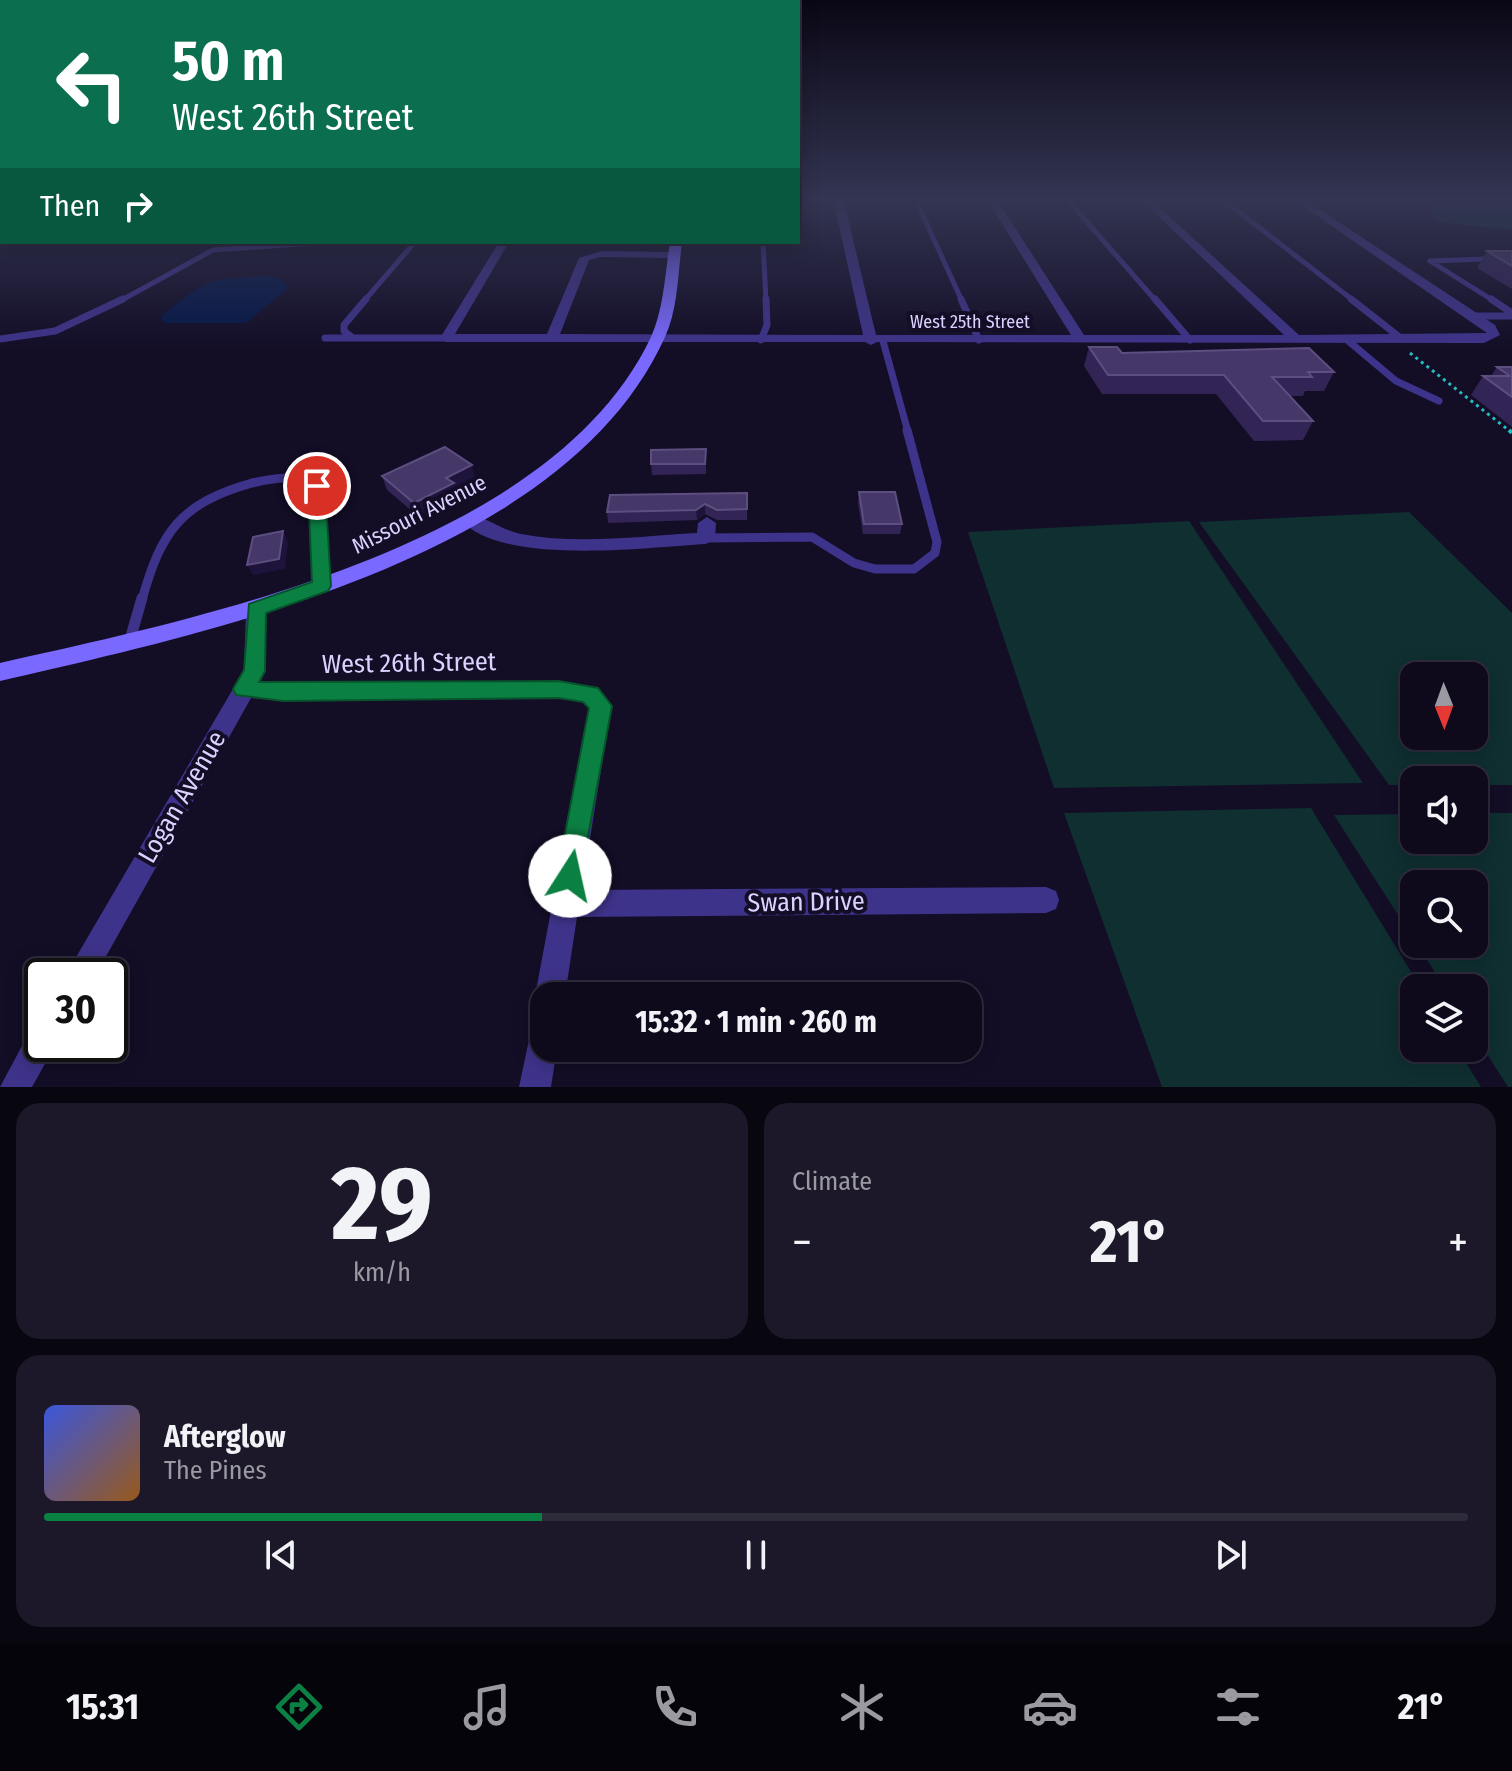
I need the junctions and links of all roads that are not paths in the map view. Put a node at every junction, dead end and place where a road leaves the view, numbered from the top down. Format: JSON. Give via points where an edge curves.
{"nodes":[{"id":1,"x":231,"y":249,"type":"edge"},
{"id":2,"x":409,"y":249,"type":"edge"},
{"id":3,"x":500,"y":249,"type":"edge"},
{"id":4,"x":675,"y":249,"type":"edge"},
{"id":5,"x":763,"y":249,"type":"edge"},
{"id":6,"x":852,"y":249,"type":"edge"},
{"id":7,"x":938,"y":249,"type":"edge"},
{"id":8,"x":1023,"y":249,"type":"edge"},
{"id":9,"x":1110,"y":249,"type":"edge"},
{"id":10,"x":1199,"y":249,"type":"edge"},
{"id":11,"x":1285,"y":249,"type":"edge"},
{"id":12,"x":1373,"y":249,"type":"edge"},
{"id":13,"x":1512,"y":258,"type":"edge"},
{"id":14,"x":1512,"y":314,"type":"edge"},
{"id":15,"x":1474,"y":316,"type":"junction"},
{"id":16,"x":325,"y":338,"type":"dead end"},
{"id":17,"x":353,"y":338,"type":"junction"},
{"id":18,"x":446,"y":338,"type":"junction"},
{"id":19,"x":552,"y":338,"type":"junction"},
{"id":20,"x":0,"y":339,"type":"edge"},
{"id":21,"x":657,"y":339,"type":"junction"},
{"id":22,"x":1296,"y":339,"type":"junction"},
{"id":23,"x":1346,"y":339,"type":"junction"},
{"id":24,"x":1398,"y":339,"type":"junction"},
{"id":25,"x":761,"y":340,"type":"junction"},
{"id":26,"x":979,"y":340,"type":"junction"},
{"id":27,"x":1081,"y":340,"type":"junction"},
{"id":28,"x":1190,"y":340,"type":"junction"},
{"id":29,"x":877,"y":341,"type":"junction"},
{"id":30,"x":1439,"y":401,"type":"dead end"},
{"id":31,"x":469,"y":519,"type":"junction"},
{"id":32,"x":707,"y":531,"type":"joint"},
{"id":33,"x":321,"y":586,"type":"junction"},
{"id":34,"x":256,"y":609,"type":"junction"},
{"id":35,"x":129,"y":643,"type":"junction"},
{"id":36,"x":0,"y":672,"type":"edge"},
{"id":37,"x":244,"y":689,"type":"junction"},
{"id":38,"x":1046,"y":900,"type":"dead end"},
{"id":39,"x":565,"y":904,"type":"junction"},
{"id":40,"x":89,"y":958,"type":"edge"},
{"id":41,"x":552,"y":982,"type":"edge"},
{"id":42,"x":29,"y":1062,"type":"edge"},
{"id":43,"x":539,"y":1062,"type":"edge"},
{"id":44,"x":15,"y":1087,"type":"edge"},
{"id":45,"x":535,"y":1087,"type":"edge"}],
"edges":[{"from":1,"to":20,"type":"lane","via":[[212,250],[83,323],[36,337]]},
{"from":2,"to":17,"type":"lane","via":[[344,325]]},
{"from":3,"to":18,"type":"street"},
{"from":4,"to":19,"type":"street","via":[[584,258]]},
{"from":4,"to":21,"type":"street","name":"Missouri Avenue"},
{"from":5,"to":25,"type":"lane","via":[[767,325]]},
{"from":6,"to":29,"type":"street"},
{"from":7,"to":26,"type":"lane"},
{"from":8,"to":27,"type":"street"},
{"from":9,"to":28,"type":"lane"},
{"from":10,"to":22,"type":"street"},
{"from":11,"to":24,"type":"lane"},
{"from":12,"to":15,"type":"street"},
{"from":13,"to":14,"type":"lane","via":[[1430,261]]},
{"from":14,"to":15,"type":"lane"},
{"from":15,"to":24,"type":"street","name":"West 25th Street","via":[[1494,335]]},
{"from":16,"to":17,"type":"lane"},
{"from":17,"to":18,"type":"lane"},
{"from":18,"to":19,"type":"street","name":"West 25th Street"},
{"from":19,"to":21,"type":"street","name":"West 25th Street"},
{"from":21,"to":25,"type":"street","name":"West 25th Street"},
{"from":21,"to":31,"type":"street","name":"Missouri Avenue","via":[[626,391],[581,442]]},
{"from":22,"to":23,"type":"street","name":"West 25th Street"},
{"from":22,"to":28,"type":"street","name":"West 25th Street"},
{"from":23,"to":24,"type":"street","name":"West 25th Street"},
{"from":23,"to":30,"type":"lane","via":[[1406,388]]},
{"from":25,"to":29,"type":"street","name":"West 25th Street"},
{"from":26,"to":27,"type":"street","name":"West 25th Street"},
{"from":26,"to":29,"type":"street","name":"West 25th Street"},
{"from":27,"to":28,"type":"street","name":"West 25th Street"},
{"from":29,"to":32,"type":"lane","via":[[937,542],[935,553],[914,569],[875,569],[854,563],[812,537]]},
{"from":31,"to":32,"type":"street","via":[[499,536],[541,544]]},
{"from":31,"to":33,"type":"street","name":"Missouri Avenue"},
{"from":33,"to":34,"type":"street","name":"Missouri Avenue"},
{"from":33,"to":35,"type":"lane","via":[[317,486],[294,477],[221,489],[186,508],[171,526]]},
{"from":34,"to":35,"type":"street","name":"Missouri Avenue"},
{"from":34,"to":37,"type":"street","name":"Logan Avenue","via":[[255,671]]},
{"from":35,"to":36,"type":"street","name":"Missouri Avenue"},
{"from":37,"to":39,"type":"street","name":"West 26th Street","via":[[590,694],[600,706]]},
{"from":37,"to":40,"type":"street","name":"Logan Avenue"},
{"from":38,"to":39,"type":"street","name":"Swan Drive"},
{"from":39,"to":41,"type":"street"},
{"from":42,"to":44,"type":"street"},
{"from":43,"to":45,"type":"street"}]}
